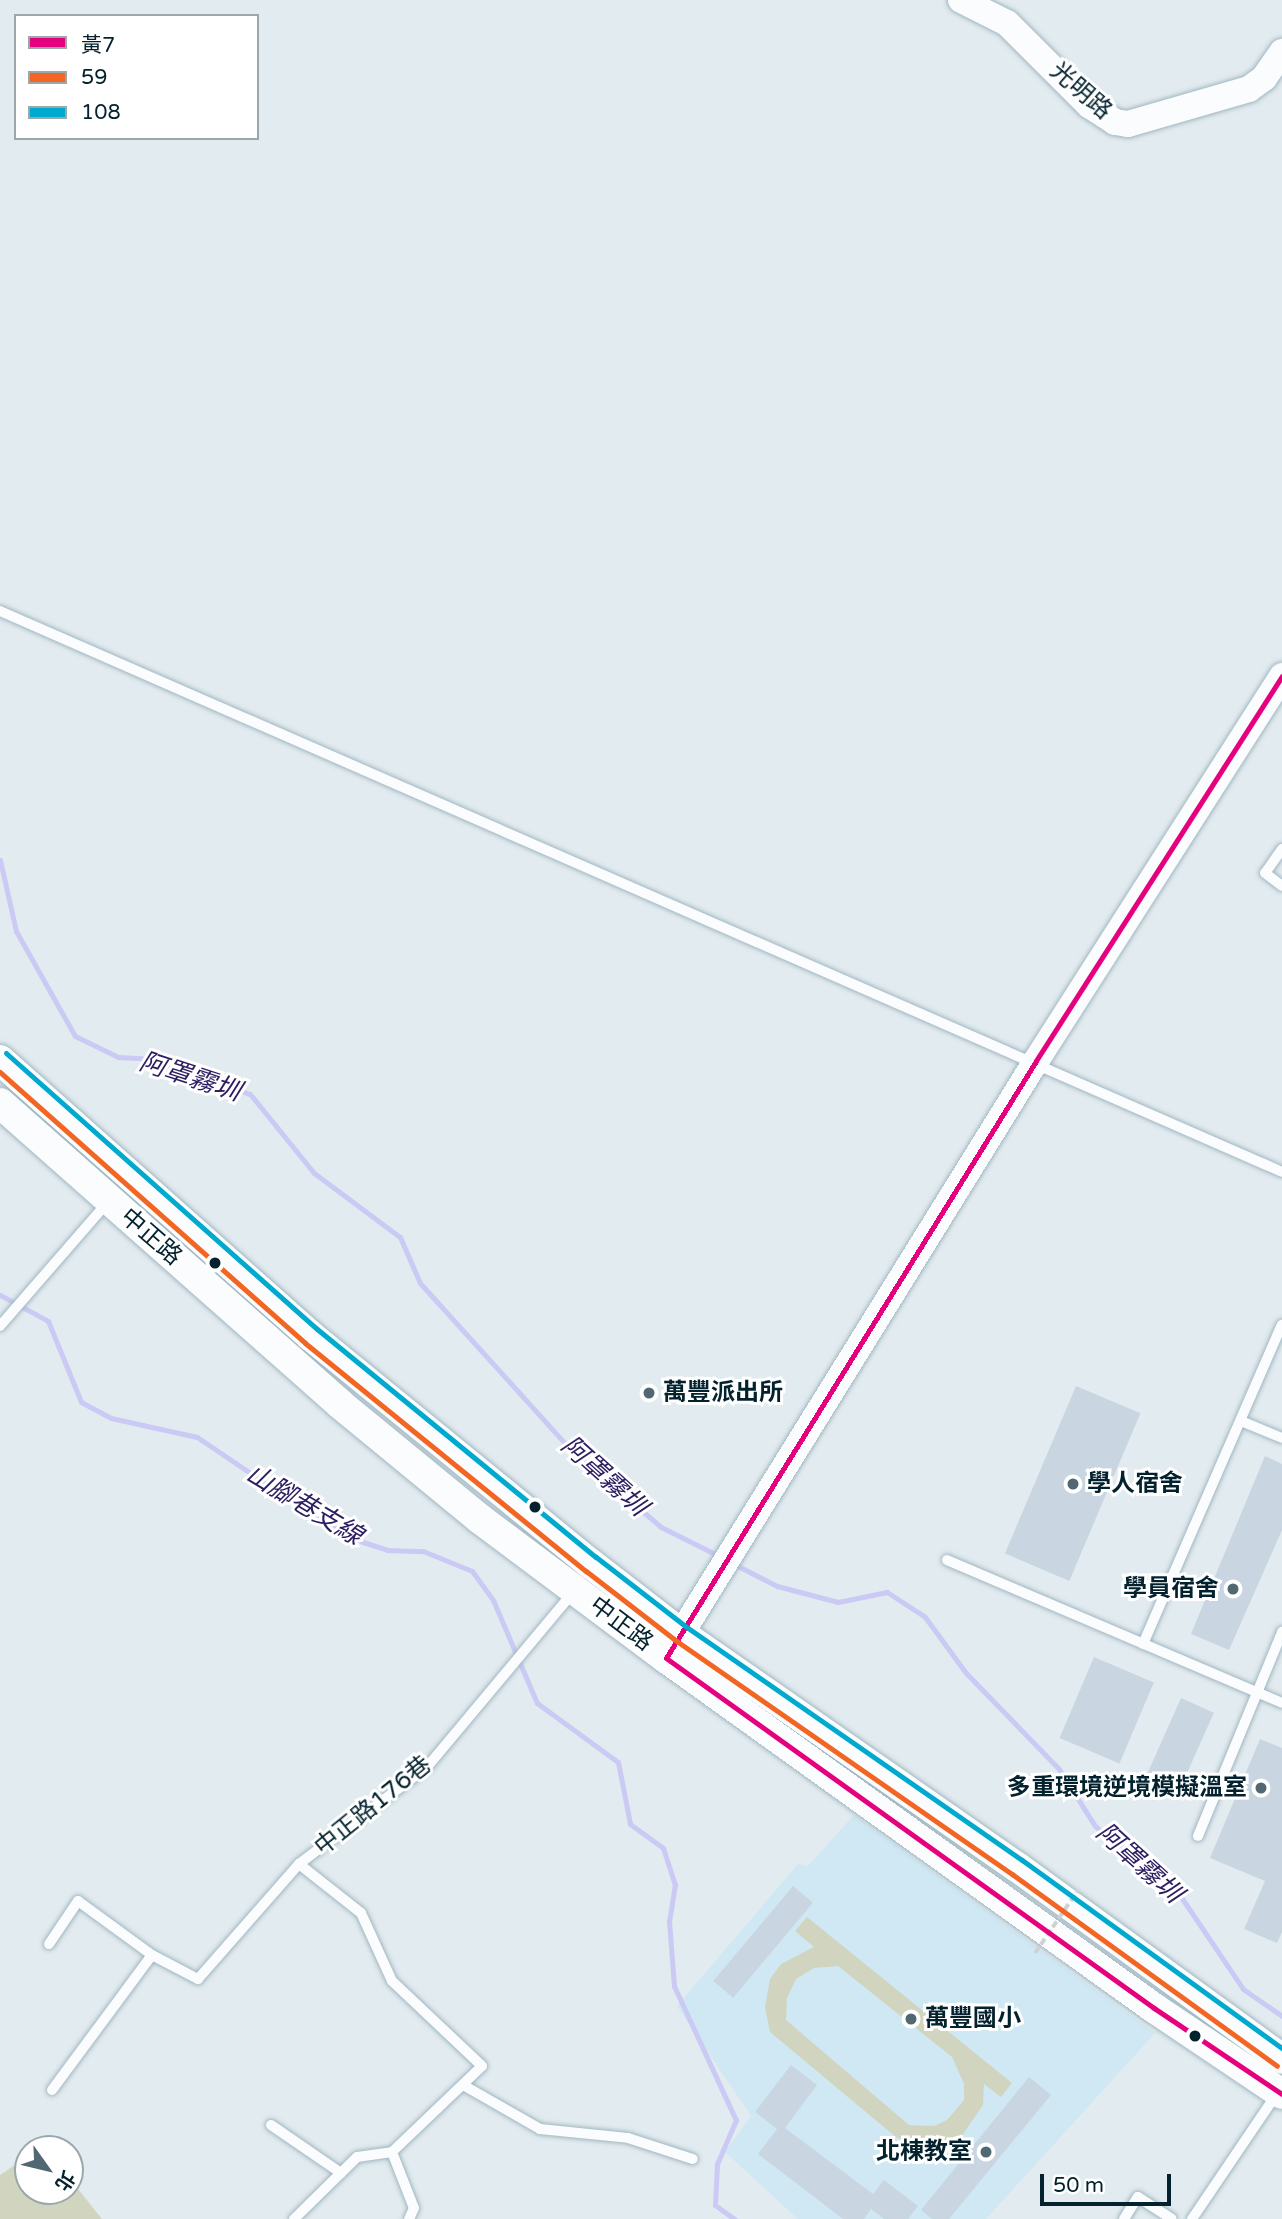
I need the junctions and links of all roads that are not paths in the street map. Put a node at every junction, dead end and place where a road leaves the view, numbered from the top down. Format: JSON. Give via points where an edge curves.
{"nodes":[{"id":1,"x":961,"y":0,"type":"edge"},
{"id":2,"x":1281,"y":54,"type":"edge"},
{"id":3,"x":0,"y":611,"type":"edge"},
{"id":4,"x":1282,"y":676,"type":"edge"},
{"id":5,"x":1282,"y":849,"type":"edge"},
{"id":6,"x":1282,"y":886,"type":"edge"},
{"id":7,"x":0,"y":1060,"type":"edge"},
{"id":8,"x":1036,"y":1061,"type":"junction"},
{"id":9,"x":0,"y":1103,"type":"edge"},
{"id":10,"x":1282,"y":1172,"type":"edge"},
{"id":11,"x":135,"y":1175,"type":"junction"},
{"id":12,"x":110,"y":1200,"type":"junction"},
{"id":13,"x":1282,"y":1325,"type":"edge"},
{"id":14,"x":0,"y":1326,"type":"edge"},
{"id":15,"x":1241,"y":1421,"type":"junction"},
{"id":16,"x":1282,"y":1438,"type":"edge"},
{"id":17,"x":947,"y":1560,"type":"dead end"},
{"id":18,"x":591,"y":1564,"type":"junction"},
{"id":19,"x":575,"y":1589,"type":"junction"},
{"id":20,"x":1282,"y":1632,"type":"edge"},
{"id":21,"x":1143,"y":1644,"type":"junction"},
{"id":22,"x":674,"y":1646,"type":"junction"},
{"id":23,"x":1256,"y":1692,"type":"junction"},
{"id":24,"x":1282,"y":1703,"type":"edge"},
{"id":25,"x":1198,"y":1836,"type":"dead end"},
{"id":26,"x":299,"y":1864,"type":"junction"},
{"id":27,"x":49,"y":1944,"type":"dead end"},
{"id":28,"x":152,"y":1955,"type":"junction"},
{"id":29,"x":1282,"y":2059,"type":"edge"},
{"id":30,"x":463,"y":2085,"type":"junction"},
{"id":31,"x":52,"y":2090,"type":"dead end"},
{"id":32,"x":1281,"y":2091,"type":"edge"},
{"id":33,"x":271,"y":2125,"type":"dead end"},
{"id":34,"x":392,"y":2152,"type":"junction"},
{"id":35,"x":693,"y":2159,"type":"dead end"},
{"id":36,"x":341,"y":2173,"type":"junction"},
{"id":37,"x":294,"y":2219,"type":"edge"},
{"id":38,"x":409,"y":2219,"type":"edge"},
{"id":39,"x":1124,"y":2219,"type":"edge"},
{"id":40,"x":1172,"y":2219,"type":"edge"},
{"id":41,"x":1192,"y":2219,"type":"edge"}],
"edges":[{"from":1,"to":2,"type":"street","name":"光明路","via":[[1007,23],[1089,105],[1115,122],[1145,122],[1250,89]]},
{"from":3,"to":8,"type":"lane"},
{"from":4,"to":8,"type":"street"},
{"from":5,"to":6,"type":"lane","via":[[1265,873]]},
{"from":7,"to":11,"type":"main road","name":"中正路"},
{"from":8,"to":10,"type":"lane"},
{"from":8,"to":22,"type":"street"},
{"from":9,"to":12,"type":"main road","name":"中正路"},
{"from":11,"to":12,"type":"lane"},
{"from":11,"to":18,"type":"main road","name":"中正路","via":[[311,1336]]},
{"from":12,"to":14,"type":"lane"},
{"from":12,"to":19,"type":"main road","name":"中正路","via":[[340,1404],[480,1519]]},
{"from":13,"to":15,"type":"lane"},
{"from":15,"to":16,"type":"lane"},
{"from":15,"to":21,"type":"lane"},
{"from":17,"to":21,"type":"lane"},
{"from":18,"to":19,"type":"lane","name":"中正路176巷"},
{"from":18,"to":22,"type":"main road","name":"中正路"},
{"from":19,"to":22,"type":"main road","name":"中正路"},
{"from":19,"to":26,"type":"lane","name":"中正路176巷","via":[[427,1767]]},
{"from":20,"to":23,"type":"lane"},
{"from":21,"to":23,"type":"lane"},
{"from":22,"to":29,"type":"main road","name":"中正路","via":[[1017,1867]]},
{"from":22,"to":32,"type":"main road","name":"中正路","via":[[1154,2008]]},
{"from":23,"to":24,"type":"lane"},
{"from":23,"to":25,"type":"lane"},
{"from":26,"to":28,"type":"lane","via":[[198,1979]]},
{"from":26,"to":30,"type":"lane","name":"中正路176巷","via":[[361,1913],[393,1981],[482,2066]]},
{"from":27,"to":28,"type":"lane","via":[[78,1901]]},
{"from":28,"to":31,"type":"lane"},
{"from":30,"to":34,"type":"lane","name":"中正路176巷"},
{"from":30,"to":35,"type":"lane","via":[[540,2129],[628,2138]]},
{"from":32,"to":41,"type":"lane"},
{"from":33,"to":36,"type":"lane"},
{"from":34,"to":36,"type":"lane","via":[[357,2157]]},
{"from":34,"to":38,"type":"lane","via":[[414,2208]]},
{"from":36,"to":37,"type":"lane"},
{"from":39,"to":40,"type":"lane","via":[[1138,2197]]}]}
